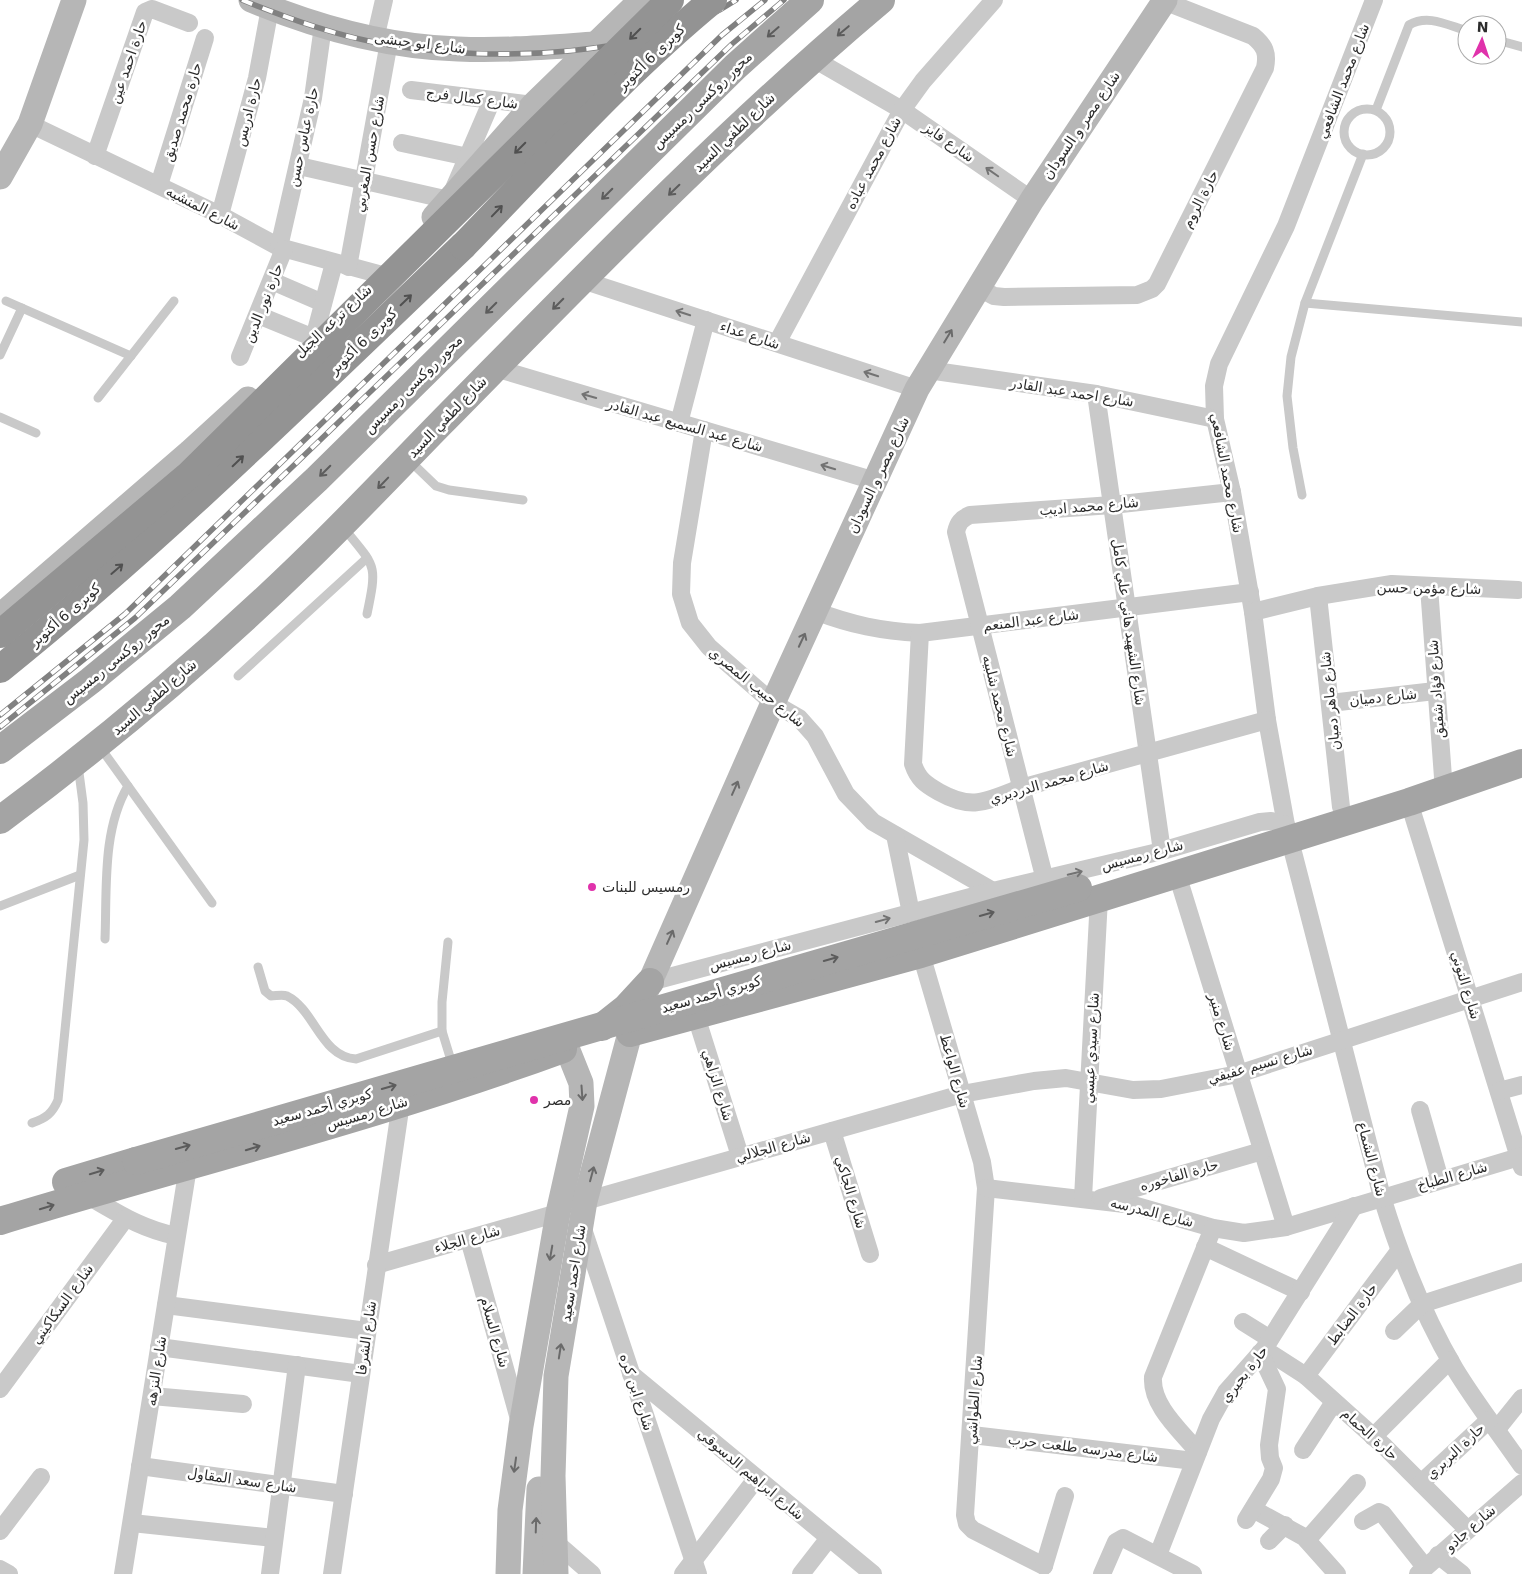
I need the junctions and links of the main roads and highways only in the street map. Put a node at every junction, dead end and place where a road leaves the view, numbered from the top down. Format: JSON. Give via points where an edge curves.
{"nodes":[{"id":1,"x":74,"y":0,"type":"edge"},
{"id":2,"x":641,"y":0,"type":"edge"},
{"id":3,"x":670,"y":0,"type":"edge"},
{"id":4,"x":713,"y":0,"type":"edge"},
{"id":5,"x":810,"y":0,"type":"edge"},
{"id":6,"x":881,"y":0,"type":"edge"},
{"id":7,"x":1165,"y":0,"type":"edge"},
{"id":8,"x":273,"y":5,"type":"edge"},
{"id":9,"x":619,"y":11,"type":"edge"},
{"id":10,"x":595,"y":44,"type":"junction"},
{"id":11,"x":2,"y":166,"type":"edge"},
{"id":12,"x":0,"y":616,"type":"edge"},
{"id":13,"x":0,"y":634,"type":"edge"},
{"id":14,"x":0,"y":669,"type":"edge"},
{"id":15,"x":1522,"y":746,"type":"edge"},
{"id":16,"x":0,"y":750,"type":"edge"},
{"id":17,"x":1522,"y":763,"type":"edge"},
{"id":18,"x":1444,"y":782,"type":"junction"},
{"id":19,"x":0,"y":820,"type":"edge"},
{"id":20,"x":1288,"y":832,"type":"junction"},
{"id":21,"x":1089,"y":893,"type":"junction"},
{"id":22,"x":650,"y":982,"type":"junction"},
{"id":23,"x":630,"y":1033,"type":"junction"},
{"id":24,"x":566,"y":1048,"type":"junction"},
{"id":25,"x":0,"y":1202,"type":"edge"},
{"id":26,"x":0,"y":1222,"type":"edge"},
{"id":27,"x":556,"y":1376,"type":"junction"},
{"id":28,"x":508,"y":1574,"type":"edge"},
{"id":29,"x":535,"y":1574,"type":"edge"},
{"id":30,"x":556,"y":1574,"type":"edge"}],
"edges":[{"from":1,"to":11,"type":"main road","via":[[30,124]]},
{"from":2,"to":9,"type":"main road","name":"شارع ترعه الجبل"},
{"from":3,"to":13,"type":"highway","name":"كوبرى 6 أكتوبر","one_way":true,"bridge":true,"via":[[189,475]]},
{"from":14,"to":4,"type":"highway","name":"كوبرى 6 أكتوبر","one_way":true,"bridge":true,"via":[[224,474],[463,246],[619,88]]},
{"from":5,"to":16,"type":"main road","name":"محور روكسى رمسيس","one_way":true,"via":[[736,67],[318,479],[180,607]]},
{"from":6,"to":19,"type":"main road","name":"شارع لطفي السيد","one_way":true,"via":[[812,58],[582,280],[293,573],[99,745]]},
{"from":22,"to":7,"type":"main road","name":"شارع مصر و السودان","one_way":true,"via":[[773,703],[923,379],[1032,200]]},
{"from":8,"to":10,"type":"main road","name":"شارع ابو حبشى","via":[[323,26],[382,40],[465,49],[522,50]]},
{"from":9,"to":10,"type":"main road","name":"شارع ترعه الجبل"},
{"from":10,"to":12,"type":"main road","name":"شارع ترعه الجبل","via":[[534,105],[382,274],[190,452]]},
{"from":15,"to":18,"type":"main road","name":"شارع رمسيس"},
{"from":17,"to":18,"type":"main road","name":"شارع رمسيس"},
{"from":18,"to":20,"type":"main road","name":"شارع رمسيس","via":[[1341,807]]},
{"from":18,"to":20,"type":"main road","name":"شارع رمسيس","via":[[1409,802]]},
{"from":20,"to":21,"type":"main road","name":"كوبري أحمد سعيد"},
{"from":20,"to":21,"type":"main road","name":"شارع رمسيس","via":[[1177,874]]},
{"from":21,"to":23,"type":"main road","name":"شارع رمسيس","via":[[921,954]]},
{"from":25,"to":21,"type":"main road","name":"كوبري أحمد سعيد","one_way":true,"bridge":true},
{"from":22,"to":23,"type":"main road","name":"شارع احمد سعيد"},
{"from":22,"to":24,"type":"main road","name":"شارع رمسيس","via":[[612,1019]]},
{"from":27,"to":23,"type":"main road","name":"شارع احمد سعيد","one_way":true,"via":[[583,1212]]},
{"from":26,"to":24,"type":"main road","name":"شارع رمسيس","one_way":true,"via":[[401,1103]]},
{"from":24,"to":28,"type":"main road","name":"شارع احمد سعيد","one_way":true,"via":[[581,1083],[582,1106],[558,1212],[521,1426],[510,1510]]},
{"from":29,"to":27,"type":"main road","one_way":true,"via":[[541,1467]]},
{"from":27,"to":30,"type":"main road","name":"شارع احمد سعيد","via":[[553,1476]]}]}
